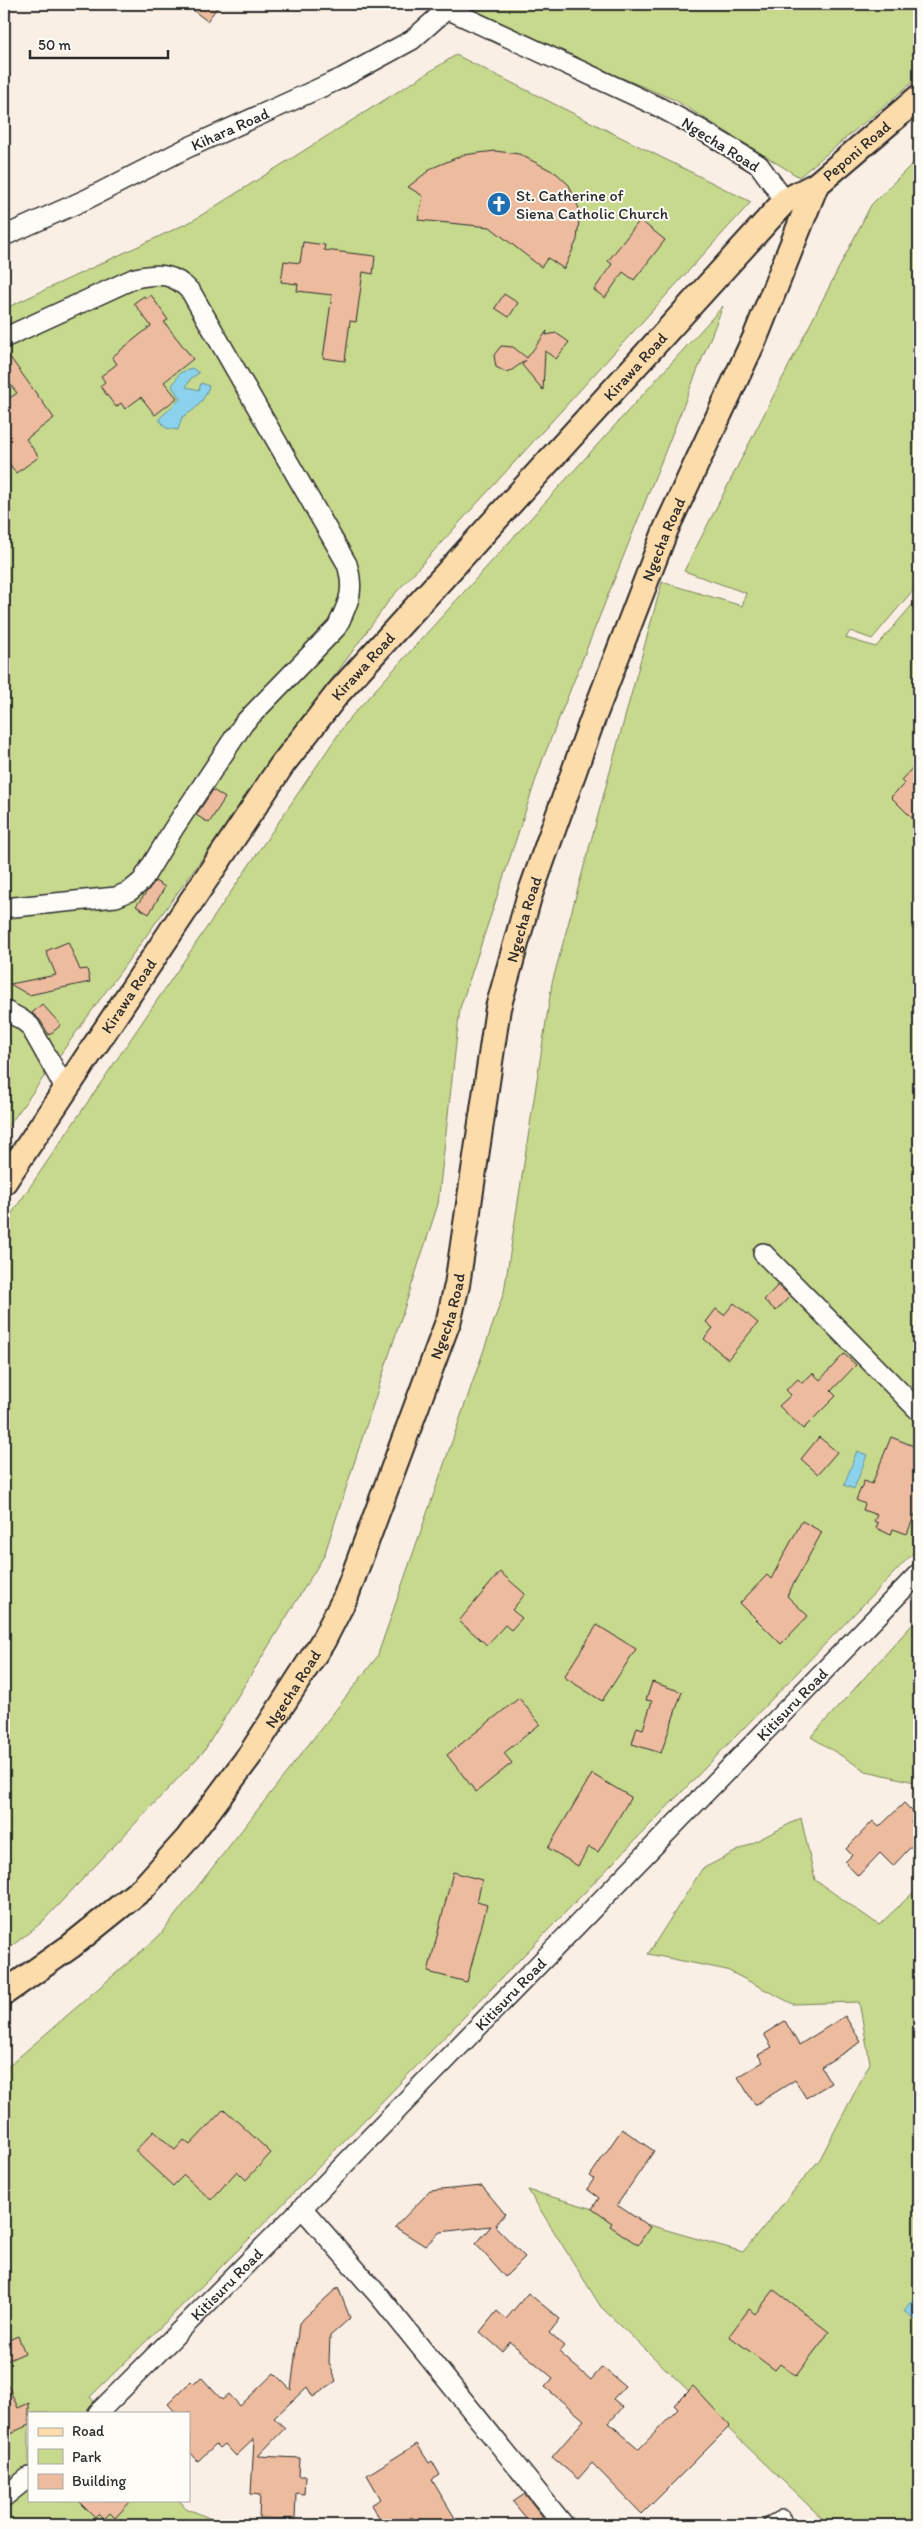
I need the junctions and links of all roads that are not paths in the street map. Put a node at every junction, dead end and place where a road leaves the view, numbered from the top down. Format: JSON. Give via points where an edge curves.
{"nodes":[{"id":1,"x":441,"y":7,"type":"edge"},
{"id":2,"x":919,"y":97,"type":"edge"},
{"id":3,"x":816,"y":185,"type":"junction"},
{"id":4,"x":785,"y":201,"type":"junction"},
{"id":5,"x":4,"y":236,"type":"edge"},
{"id":6,"x":4,"y":338,"type":"edge"},
{"id":7,"x":4,"y":908,"type":"edge"},
{"id":8,"x":4,"y":1010,"type":"edge"},
{"id":9,"x":66,"y":1090,"type":"junction"},
{"id":10,"x":4,"y":1182,"type":"edge"},
{"id":11,"x":763,"y":1253,"type":"dead end"},
{"id":12,"x":919,"y":1411,"type":"edge"},
{"id":13,"x":919,"y":1573,"type":"edge"},
{"id":14,"x":4,"y":1993,"type":"edge"},
{"id":15,"x":302,"y":2208,"type":"junction"},
{"id":16,"x":99,"y":2412,"type":"edge"},
{"id":17,"x":28,"y":2478,"type":"edge"},
{"id":18,"x":4,"y":2497,"type":"edge"},
{"id":19,"x":564,"y":2525,"type":"edge"}],
"edges":[{"from":1,"to":4,"type":"street","name":"Ngecha Road","via":[[700,129],[759,165]]},
{"from":1,"to":5,"type":"street","name":"Kihara Road","via":[[412,40],[342,78],[187,148],[87,200]]},
{"from":2,"to":3,"type":"main road","name":"Peponi Road"},
{"from":3,"to":4,"type":"main road"},
{"from":3,"to":14,"type":"main road","name":"Ngecha Road","via":[[754,338],[666,529],[529,897],[498,1008],[457,1285],[449,1319],[346,1596],[323,1641],[250,1755],[162,1868],[110,1917]]},
{"from":4,"to":9,"type":"main road","name":"Kirawa Road","via":[[338,693],[282,765]]},
{"from":6,"to":7,"type":"street","via":[[136,278],[165,274],[184,284],[347,564],[352,583],[347,607],[337,627],[244,723],[142,881],[116,897]]},
{"from":8,"to":9,"type":"street","via":[[30,1026]]},
{"from":9,"to":10,"type":"main road","name":"Kirawa Road"},
{"from":11,"to":12,"type":"street"},
{"from":13,"to":15,"type":"street","name":"Kitisuru Road"},
{"from":15,"to":16,"type":"street","name":"Kitisuru Road"},
{"from":15,"to":19,"type":"street","via":[[380,2297]]},
{"from":17,"to":18,"type":"street"}]}
